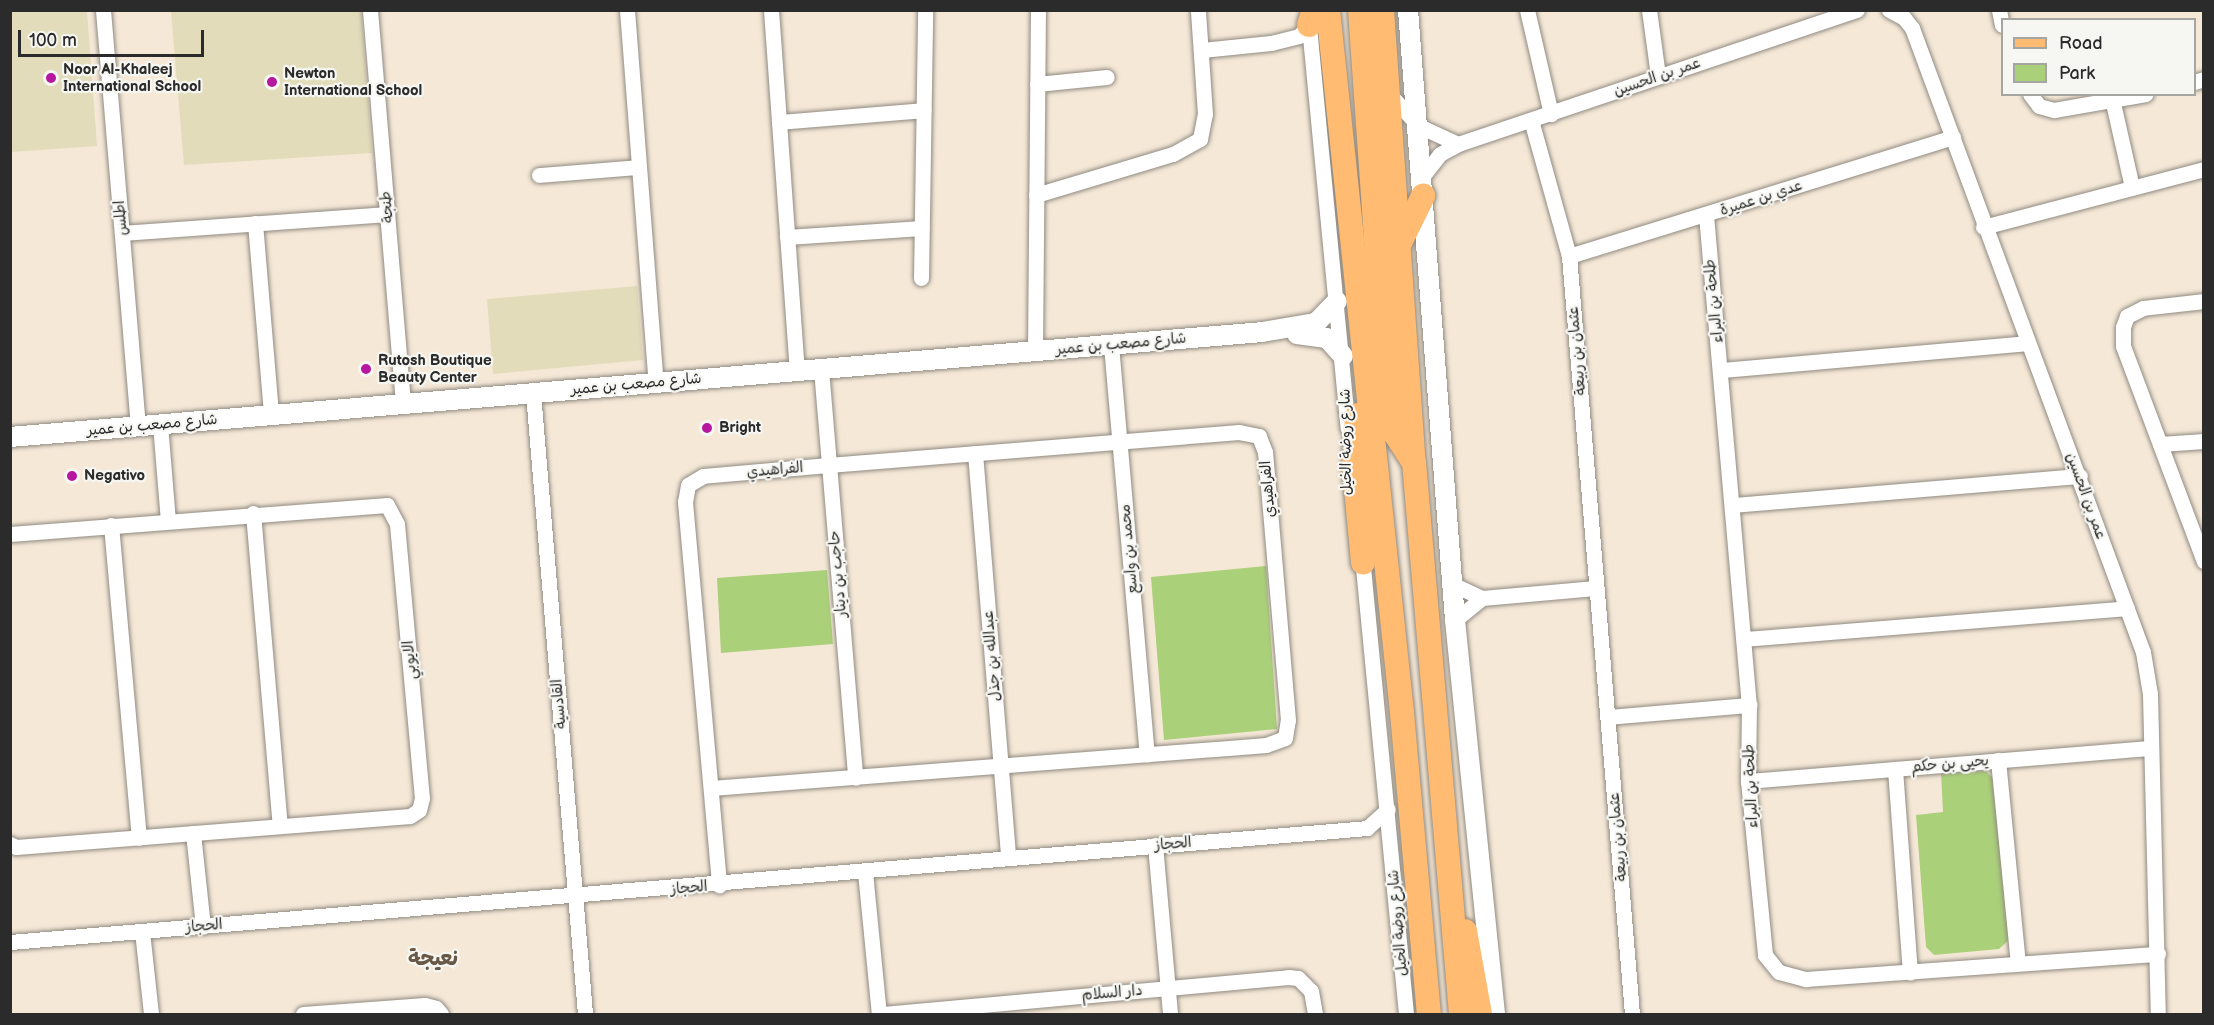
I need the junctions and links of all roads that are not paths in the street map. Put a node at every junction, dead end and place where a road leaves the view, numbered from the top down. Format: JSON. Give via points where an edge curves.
{"nodes":[{"id":1,"x":103,"y":10,"type":"edge"},
{"id":2,"x":370,"y":10,"type":"edge"},
{"id":3,"x":627,"y":10,"type":"edge"},
{"id":4,"x":771,"y":10,"type":"edge"},
{"id":5,"x":925,"y":10,"type":"edge"},
{"id":6,"x":1038,"y":10,"type":"edge"},
{"id":7,"x":1198,"y":10,"type":"edge"},
{"id":8,"x":1328,"y":10,"type":"edge"},
{"id":9,"x":1360,"y":10,"type":"edge"},
{"id":10,"x":1382,"y":10,"type":"edge"},
{"id":11,"x":1408,"y":10,"type":"edge"},
{"id":12,"x":1527,"y":10,"type":"edge"},
{"id":13,"x":1649,"y":10,"type":"edge"},
{"id":14,"x":1857,"y":10,"type":"edge"},
{"id":15,"x":1889,"y":10,"type":"edge"},
{"id":16,"x":1310,"y":16,"type":"edge"},
{"id":17,"x":1271,"y":43,"type":"junction"},
{"id":18,"x":1202,"y":50,"type":"junction"},
{"id":19,"x":1313,"y":62,"type":"junction"},
{"id":20,"x":1658,"y":76,"type":"junction"},
{"id":21,"x":1107,"y":77,"type":"dead end"},
{"id":22,"x":1037,"y":84,"type":"junction"},
{"id":23,"x":1336,"y":86,"type":"junction"},
{"id":24,"x":1388,"y":92,"type":"junction"},
{"id":25,"x":2031,"y":96,"type":"edge"},
{"id":26,"x":2139,"y":96,"type":"edge"},
{"id":27,"x":2113,"y":103,"type":"junction"},
{"id":28,"x":924,"y":110,"type":"junction"},
{"id":29,"x":1551,"y":114,"type":"junction"},
{"id":30,"x":1531,"y":120,"type":"junction"},
{"id":31,"x":779,"y":122,"type":"junction"},
{"id":32,"x":1419,"y":126,"type":"junction"},
{"id":33,"x":1953,"y":137,"type":"junction"},
{"id":34,"x":1458,"y":144,"type":"junction"},
{"id":35,"x":639,"y":167,"type":"junction"},
{"id":36,"x":2204,"y":169,"type":"edge"},
{"id":37,"x":539,"y":175,"type":"dead end"},
{"id":38,"x":1423,"y":186,"type":"junction"},
{"id":39,"x":2132,"y":187,"type":"junction"},
{"id":40,"x":1036,"y":195,"type":"junction"},
{"id":41,"x":387,"y":214,"type":"junction"},
{"id":42,"x":1706,"y":215,"type":"junction"},
{"id":43,"x":255,"y":223,"type":"junction"},
{"id":44,"x":1983,"y":227,"type":"junction"},
{"id":45,"x":922,"y":228,"type":"junction"},
{"id":46,"x":122,"y":233,"type":"junction"},
{"id":47,"x":787,"y":237,"type":"junction"},
{"id":48,"x":1399,"y":245,"type":"junction"},
{"id":49,"x":1569,"y":256,"type":"junction"},
{"id":50,"x":921,"y":278,"type":"dead end"},
{"id":51,"x":1347,"y":297,"type":"junction"},
{"id":52,"x":2204,"y":301,"type":"edge"},
{"id":53,"x":1262,"y":332,"type":"junction"},
{"id":54,"x":2027,"y":343,"type":"junction"},
{"id":55,"x":1111,"y":345,"type":"junction"},
{"id":56,"x":1035,"y":351,"type":"junction"},
{"id":57,"x":1343,"y":356,"type":"junction"},
{"id":58,"x":821,"y":369,"type":"junction"},
{"id":59,"x":1721,"y":370,"type":"junction"},
{"id":60,"x":797,"y":371,"type":"junction"},
{"id":61,"x":656,"y":383,"type":"junction"},
{"id":62,"x":533,"y":393,"type":"junction"},
{"id":63,"x":403,"y":404,"type":"junction"},
{"id":64,"x":271,"y":415,"type":"junction"},
{"id":65,"x":160,"y":424,"type":"junction"},
{"id":66,"x":138,"y":426,"type":"junction"},
{"id":67,"x":10,"y":437,"type":"edge"},
{"id":68,"x":1119,"y":440,"type":"junction"},
{"id":69,"x":2204,"y":441,"type":"edge"},
{"id":70,"x":2160,"y":444,"type":"junction"},
{"id":71,"x":975,"y":453,"type":"junction"},
{"id":72,"x":1414,"y":462,"type":"junction"},
{"id":73,"x":828,"y":465,"type":"junction"},
{"id":74,"x":2080,"y":476,"type":"junction"},
{"id":75,"x":1732,"y":505,"type":"junction"},
{"id":76,"x":253,"y":513,"type":"junction"},
{"id":77,"x":168,"y":520,"type":"junction"},
{"id":78,"x":111,"y":525,"type":"junction"},
{"id":79,"x":10,"y":534,"type":"edge"},
{"id":80,"x":2204,"y":561,"type":"edge"},
{"id":81,"x":1363,"y":563,"type":"junction"},
{"id":82,"x":1452,"y":584,"type":"junction"},
{"id":83,"x":1596,"y":588,"type":"junction"},
{"id":84,"x":1482,"y":598,"type":"junction"},
{"id":85,"x":2127,"y":608,"type":"junction"},
{"id":86,"x":1455,"y":620,"type":"junction"},
{"id":87,"x":1744,"y":639,"type":"junction"},
{"id":88,"x":1749,"y":705,"type":"junction"},
{"id":89,"x":1608,"y":717,"type":"junction"},
{"id":90,"x":2151,"y":748,"type":"junction"},
{"id":91,"x":1147,"y":754,"type":"junction"},
{"id":92,"x":1998,"y":760,"type":"junction"},
{"id":93,"x":1001,"y":766,"type":"junction"},
{"id":94,"x":1895,"y":768,"type":"junction"},
{"id":95,"x":855,"y":778,"type":"junction"},
{"id":96,"x":1748,"y":781,"type":"junction"},
{"id":97,"x":711,"y":788,"type":"junction"},
{"id":98,"x":1388,"y":809,"type":"junction"},
{"id":99,"x":280,"y":826,"type":"junction"},
{"id":100,"x":1366,"y":828,"type":"junction"},
{"id":101,"x":193,"y":833,"type":"junction"},
{"id":102,"x":140,"y":838,"type":"junction"},
{"id":103,"x":10,"y":844,"type":"edge"},
{"id":104,"x":1155,"y":845,"type":"junction"},
{"id":105,"x":1392,"y":849,"type":"junction"},
{"id":106,"x":1008,"y":858,"type":"junction"},
{"id":107,"x":865,"y":872,"type":"junction"},
{"id":108,"x":719,"y":885,"type":"junction"},
{"id":109,"x":575,"y":897,"type":"junction"},
{"id":110,"x":1452,"y":907,"type":"junction"},
{"id":111,"x":203,"y":926,"type":"junction"},
{"id":112,"x":142,"y":931,"type":"junction"},
{"id":113,"x":10,"y":942,"type":"edge"},
{"id":114,"x":2158,"y":954,"type":"junction"},
{"id":115,"x":2018,"y":963,"type":"junction"},
{"id":116,"x":1910,"y":972,"type":"junction"},
{"id":117,"x":1168,"y":988,"type":"junction"},
{"id":118,"x":1022,"y":1008,"type":"edge"},
{"id":119,"x":151,"y":1014,"type":"edge"},
{"id":120,"x":303,"y":1014,"type":"edge"},
{"id":121,"x":441,"y":1014,"type":"edge"},
{"id":122,"x":585,"y":1014,"type":"edge"},
{"id":123,"x":881,"y":1014,"type":"edge"},
{"id":124,"x":1170,"y":1014,"type":"edge"},
{"id":125,"x":1315,"y":1014,"type":"edge"},
{"id":126,"x":1406,"y":1014,"type":"edge"},
{"id":127,"x":1429,"y":1014,"type":"edge"},
{"id":128,"x":1461,"y":1014,"type":"edge"},
{"id":129,"x":1480,"y":1014,"type":"edge"},
{"id":130,"x":1495,"y":1014,"type":"edge"},
{"id":131,"x":1632,"y":1014,"type":"edge"},
{"id":132,"x":2158,"y":1014,"type":"edge"}],
"edges":[{"from":1,"to":46,"type":"street","name":"اطلس"},
{"from":2,"to":41,"type":"street","name":"طنجة"},
{"from":3,"to":35,"type":"street"},
{"from":4,"to":31,"type":"street"},
{"from":5,"to":28,"type":"street"},
{"from":6,"to":22,"type":"street"},
{"from":7,"to":18,"type":"street"},
{"from":8,"to":23,"type":"main road","name":"شارع روضة الخيل"},
{"from":9,"to":72,"type":"main road","via":[[1388,410],[1394,432]]},
{"from":10,"to":24,"type":"main road"},
{"from":11,"to":32,"type":"street"},
{"from":12,"to":29,"type":"street"},
{"from":13,"to":20,"type":"street"},
{"from":14,"to":20,"type":"street","name":"عمر بن الحسين"},
{"from":15,"to":33,"type":"street","name":"عمر بن الحسين","via":[[1912,28]]},
{"from":16,"to":17,"type":"street","via":[[1299,36]]},
{"from":16,"to":19,"type":"street","name":"شارع روضة الخيل"},
{"from":17,"to":18,"type":"street"},
{"from":17,"to":19,"type":"street","via":[[1300,49]]},
{"from":18,"to":40,"type":"street","via":[[1205,114],[1200,139],[1173,154]]},
{"from":19,"to":23,"type":"street"},
{"from":19,"to":51,"type":"street","name":"شارع روضة الخيل"},
{"from":20,"to":29,"type":"street","name":"عمر بن الحسين"},
{"from":21,"to":22,"type":"street"},
{"from":22,"to":40,"type":"street"},
{"from":23,"to":51,"type":"main road","name":"شارع روضة الخيل"},
{"from":24,"to":32,"type":"street"},
{"from":24,"to":48,"type":"main road"},
{"from":25,"to":27,"type":"street","via":[[2038,106],[2054,110]]},
{"from":26,"to":27,"type":"street"},
{"from":27,"to":39,"type":"street"},
{"from":28,"to":31,"type":"street"},
{"from":28,"to":45,"type":"street"},
{"from":29,"to":30,"type":"street","name":"عمر بن الحسين"},
{"from":30,"to":34,"type":"street","name":"عمر بن الحسين"},
{"from":30,"to":49,"type":"street","name":"عثمان بن ربيعة"},
{"from":31,"to":47,"type":"street"},
{"from":32,"to":34,"type":"street"},
{"from":32,"to":38,"type":"street"},
{"from":33,"to":42,"type":"street","name":"عدي بن عميرة"},
{"from":33,"to":44,"type":"street","name":"عمر بن الحسين"},
{"from":34,"to":38,"type":"street","name":"عمر بن الحسين","via":[[1440,154]]},
{"from":35,"to":37,"type":"street"},
{"from":35,"to":61,"type":"street"},
{"from":36,"to":39,"type":"street"},
{"from":38,"to":48,"type":"main road"},
{"from":38,"to":82,"type":"street"},
{"from":39,"to":44,"type":"street"},
{"from":40,"to":56,"type":"street"},
{"from":41,"to":43,"type":"street"},
{"from":41,"to":63,"type":"street","name":"طنجة"},
{"from":42,"to":49,"type":"street","name":"عدي بن عميرة"},
{"from":42,"to":59,"type":"street","name":"طلحة بن البراء"},
{"from":43,"to":46,"type":"street"},
{"from":43,"to":64,"type":"street"},
{"from":44,"to":54,"type":"street","name":"عمر بن الحسين"},
{"from":45,"to":47,"type":"street"},
{"from":45,"to":50,"type":"street"},
{"from":46,"to":66,"type":"street","name":"اطلس"},
{"from":47,"to":60,"type":"street"},
{"from":48,"to":72,"type":"main road"},
{"from":49,"to":83,"type":"street","name":"عثمان بن ربيعة"},
{"from":51,"to":53,"type":"street","name":"شارع مصعب بن عمير","via":[[1316,323]]},
{"from":51,"to":57,"type":"street","name":"شارع روضة الخيل"},
{"from":51,"to":81,"type":"main road","via":[[1353,334],[1358,424],[1354,467]]},
{"from":51,"to":127,"type":"main road","name":"شارع روضة الخيل","via":[[1402,713]]},
{"from":52,"to":70,"type":"street","via":[[2143,308],[2127,316],[2123,327],[2123,346]]},
{"from":53,"to":55,"type":"street","name":"شارع مصعب بن عمير"},
{"from":53,"to":57,"type":"street","name":"شارع مصعب بن عمير","via":[[1322,335]]},
{"from":54,"to":59,"type":"street"},
{"from":54,"to":74,"type":"street","name":"عمر بن الحسين"},
{"from":55,"to":56,"type":"street","name":"شارع مصعب بن عمير"},
{"from":55,"to":68,"type":"street","name":"محمد بن واسع"},
{"from":56,"to":58,"type":"street","name":"شارع مصعب بن عمير"},
{"from":57,"to":81,"type":"street","name":"شارع روضة الخيل","via":[[1348,413],[1344,464],[1349,528]]},
{"from":58,"to":60,"type":"street","name":"شارع مصعب بن عمير"},
{"from":58,"to":73,"type":"street","name":"حاجب بن دينار"},
{"from":59,"to":75,"type":"street","name":"طلحة بن البراء"},
{"from":60,"to":61,"type":"street","name":"شارع مصعب بن عمير"},
{"from":61,"to":62,"type":"street","name":"شارع مصعب بن عمير"},
{"from":62,"to":63,"type":"street","name":"شارع مصعب بن عمير"},
{"from":62,"to":109,"type":"street","name":"القادسية"},
{"from":63,"to":64,"type":"street","name":"شارع مصعب بن عمير"},
{"from":64,"to":65,"type":"street","name":"شارع مصعب بن عمير"},
{"from":65,"to":66,"type":"street","name":"شارع مصعب بن عمير"},
{"from":65,"to":77,"type":"street"},
{"from":66,"to":67,"type":"street","name":"شارع مصعب بن عمير"},
{"from":68,"to":71,"type":"street","name":"الفراهيدي"},
{"from":68,"to":91,"type":"street","name":"محمد بن واسع"},
{"from":68,"to":91,"type":"street","name":"الفراهيدي","via":[[1249,433],[1259,436],[1266,464],[1288,720],[1284,738],[1266,745]]},
{"from":69,"to":70,"type":"street"},
{"from":70,"to":80,"type":"street"},
{"from":71,"to":73,"type":"street","name":"الفراهيدي"},
{"from":71,"to":93,"type":"street","name":"عبدالله بن جذل"},
{"from":72,"to":110,"type":"main road"},
{"from":73,"to":95,"type":"street","name":"حاجب بن دينار"},
{"from":73,"to":97,"type":"street","name":"الفراهيدي","via":[[703,476],[688,485],[685,502]]},
{"from":74,"to":75,"type":"street"},
{"from":74,"to":85,"type":"street","name":"عمر بن الحسين"},
{"from":75,"to":87,"type":"street","name":"طلحة بن البراء"},
{"from":76,"to":77,"type":"street","name":"الايوبي"},
{"from":76,"to":99,"type":"street"},
{"from":76,"to":99,"type":"street","name":"الايوبي","via":[[376,504],[387,505],[394,513],[423,798],[419,810],[410,816]]},
{"from":77,"to":78,"type":"street","name":"الايوبي"},
{"from":78,"to":79,"type":"street","name":"الايوبي"},
{"from":78,"to":102,"type":"street"},
{"from":81,"to":98,"type":"street","name":"شارع روضة الخيل"},
{"from":82,"to":84,"type":"street"},
{"from":82,"to":86,"type":"street"},
{"from":83,"to":84,"type":"street"},
{"from":83,"to":89,"type":"street","name":"عثمان بن ربيعة"},
{"from":84,"to":86,"type":"street"},
{"from":85,"to":87,"type":"street"},
{"from":85,"to":90,"type":"street","name":"عمر بن الحسين","via":[[2147,670]]},
{"from":86,"to":130,"type":"street"},
{"from":87,"to":88,"type":"street","name":"طلحة بن البراء"},
{"from":88,"to":89,"type":"street"},
{"from":88,"to":96,"type":"street","name":"طلحة بن البراء"},
{"from":89,"to":131,"type":"street","name":"عثمان بن ربيعة"},
{"from":90,"to":92,"type":"street","name":"يحيى بن حكم"},
{"from":90,"to":114,"type":"street","name":"عمر بن الحسين"},
{"from":91,"to":93,"type":"street","name":"الفراهيدي"},
{"from":92,"to":94,"type":"street","name":"يحيى بن حكم"},
{"from":92,"to":115,"type":"street"},
{"from":93,"to":95,"type":"street","name":"الفراهيدي"},
{"from":93,"to":106,"type":"street","name":"عبدالله بن جذل"},
{"from":94,"to":96,"type":"street","name":"يحيى بن حكم"},
{"from":94,"to":116,"type":"street"},
{"from":95,"to":97,"type":"street","name":"الفراهيدي"},
{"from":96,"to":116,"type":"street","name":"طلحة بن البراء","via":[[1765,955],[1772,965],[1791,977],[1806,979]]},
{"from":97,"to":108,"type":"street","name":"الفراهيدي"},
{"from":98,"to":100,"type":"street"},
{"from":98,"to":105,"type":"street","name":"شارع روضة الخيل"},
{"from":99,"to":101,"type":"street","name":"الايوبي"},
{"from":100,"to":104,"type":"street","name":"الحجاز"},
{"from":100,"to":105,"type":"street"},
{"from":101,"to":102,"type":"street","name":"الايوبي"},
{"from":101,"to":111,"type":"street"},
{"from":102,"to":103,"type":"street","name":"الايوبي","via":[[16,847]]},
{"from":104,"to":106,"type":"street","name":"الحجاز"},
{"from":104,"to":117,"type":"street"},
{"from":105,"to":126,"type":"street","name":"شارع روضة الخيل"},
{"from":106,"to":107,"type":"street","name":"الحجاز"},
{"from":107,"to":108,"type":"street","name":"الحجاز"},
{"from":107,"to":123,"type":"street"},
{"from":108,"to":109,"type":"street","name":"الحجاز"},
{"from":109,"to":111,"type":"street","name":"الحجاز"},
{"from":109,"to":122,"type":"street","name":"القادسية"},
{"from":110,"to":128,"type":"main road"},
{"from":110,"to":129,"type":"main road","via":[[1469,942]]},
{"from":111,"to":112,"type":"street","name":"الحجاز"},
{"from":112,"to":113,"type":"street","name":"الحجاز"},
{"from":112,"to":119,"type":"street"},
{"from":114,"to":115,"type":"street","name":"طلحة بن البراء"},
{"from":114,"to":132,"type":"street","name":"عمر بن الحسين"},
{"from":115,"to":116,"type":"street","name":"طلحة بن البراء"},
{"from":117,"to":118,"type":"street","name":"دار السلام"},
{"from":117,"to":124,"type":"street"},
{"from":117,"to":125,"type":"street","name":"دار السلام","via":[[1298,978],[1311,991]]},
{"from":118,"to":123,"type":"street","name":"دار السلام"},
{"from":120,"to":121,"type":"street","via":[[425,1005]]}]}
